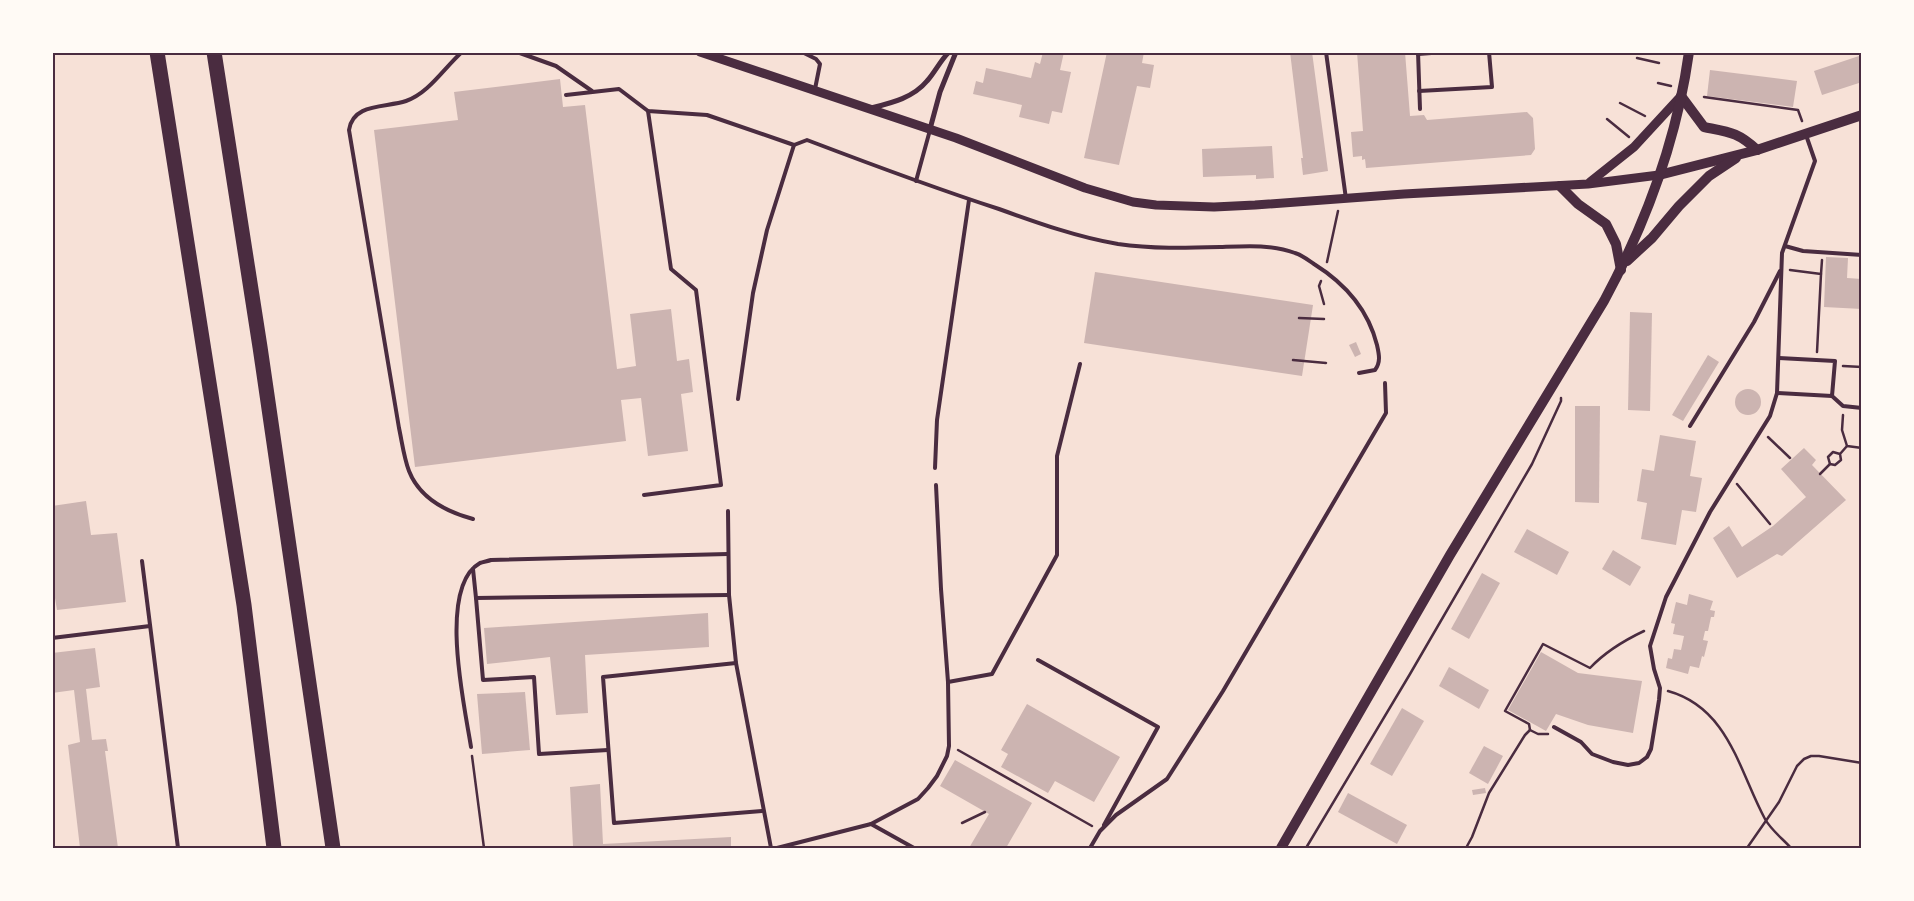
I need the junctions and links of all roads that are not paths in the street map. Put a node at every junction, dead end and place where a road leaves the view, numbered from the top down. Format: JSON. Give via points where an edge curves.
{"nodes":[{"id":1,"x":158,"y":52,"type":"edge"},
{"id":2,"x":214,"y":52,"type":"edge"},
{"id":3,"x":462,"y":52,"type":"edge"},
{"id":4,"x":517,"y":52,"type":"edge"},
{"id":5,"x":700,"y":52,"type":"edge"},
{"id":6,"x":802,"y":52,"type":"edge"},
{"id":7,"x":948,"y":52,"type":"edge"},
{"id":8,"x":956,"y":52,"type":"edge"},
{"id":9,"x":1326,"y":52,"type":"edge"},
{"id":10,"x":1445,"y":52,"type":"edge"},
{"id":11,"x":1488,"y":52,"type":"edge"},
{"id":12,"x":1689,"y":52,"type":"edge"},
{"id":13,"x":1418,"y":53,"type":"edge"},
{"id":14,"x":1419,"y":91,"type":"junction"},
{"id":15,"x":593,"y":92,"type":"junction"},
{"id":16,"x":815,"y":92,"type":"junction"},
{"id":17,"x":566,"y":95,"type":"dead end"},
{"id":18,"x":1681,"y":96,"type":"junction"},
{"id":19,"x":869,"y":109,"type":"junction"},
{"id":20,"x":1420,"y":109,"type":"dead end"},
{"id":21,"x":648,"y":111,"type":"junction"},
{"id":22,"x":1862,"y":115,"type":"edge"},
{"id":23,"x":930,"y":129,"type":"junction"},
{"id":24,"x":1806,"y":135,"type":"junction"},
{"id":25,"x":794,"y":145,"type":"junction"},
{"id":26,"x":1757,"y":150,"type":"junction"},
{"id":27,"x":1742,"y":154,"type":"junction"},
{"id":28,"x":1659,"y":175,"type":"junction"},
{"id":29,"x":916,"y":181,"type":"junction"},
{"id":30,"x":1588,"y":184,"type":"junction"},
{"id":31,"x":1560,"y":186,"type":"junction"},
{"id":32,"x":1343,"y":199,"type":"junction"},
{"id":33,"x":969,"y":200,"type":"junction"},
{"id":34,"x":1785,"y":246,"type":"junction"},
{"id":35,"x":1862,"y":255,"type":"edge"},
{"id":36,"x":1622,"y":266,"type":"junction"},
{"id":37,"x":1781,"y":269,"type":"junction"},
{"id":38,"x":1778,"y":358,"type":"junction"},
{"id":39,"x":1080,"y":364,"type":"dead end"},
{"id":40,"x":1359,"y":373,"type":"dead end"},
{"id":41,"x":1385,"y":383,"type":"dead end"},
{"id":42,"x":1777,"y":393,"type":"junction"},
{"id":43,"x":1832,"y":396,"type":"junction"},
{"id":44,"x":738,"y":399,"type":"dead end"},
{"id":45,"x":1862,"y":408,"type":"edge"},
{"id":46,"x":1690,"y":426,"type":"dead end"},
{"id":47,"x":935,"y":468,"type":"dead end"},
{"id":48,"x":936,"y":485,"type":"dead end"},
{"id":49,"x":644,"y":495,"type":"dead end"},
{"id":50,"x":728,"y":511,"type":"dead end"},
{"id":51,"x":473,"y":519,"type":"dead end"},
{"id":52,"x":728,"y":554,"type":"junction"},
{"id":53,"x":142,"y":561,"type":"dead end"},
{"id":54,"x":473,"y":569,"type":"junction"},
{"id":55,"x":728,"y":595,"type":"junction"},
{"id":56,"x":476,"y":598,"type":"junction"},
{"id":57,"x":150,"y":626,"type":"junction"},
{"id":58,"x":52,"y":638,"type":"edge"},
{"id":59,"x":1038,"y":660,"type":"dead end"},
{"id":60,"x":736,"y":663,"type":"junction"},
{"id":61,"x":948,"y":682,"type":"junction"},
{"id":62,"x":1554,"y":727,"type":"road end"},
{"id":63,"x":471,"y":747,"type":"road end"},
{"id":64,"x":608,"y":750,"type":"junction"},
{"id":65,"x":762,"y":811,"type":"junction"},
{"id":66,"x":871,"y":824,"type":"junction"},
{"id":67,"x":1100,"y":831,"type":"junction"},
{"id":68,"x":178,"y":848,"type":"edge"},
{"id":69,"x":274,"y":848,"type":"edge"},
{"id":70,"x":333,"y":848,"type":"edge"},
{"id":71,"x":771,"y":848,"type":"edge"},
{"id":72,"x":777,"y":848,"type":"edge"},
{"id":73,"x":914,"y":848,"type":"edge"},
{"id":74,"x":1090,"y":848,"type":"edge"},
{"id":75,"x":1281,"y":848,"type":"edge"}],
"edges":[{"from":1,"to":69,"type":"highway","via":[[244,605]]},
{"from":2,"to":70,"type":"highway"},
{"from":3,"to":51,"type":"lane","via":[[415,97],[362,110],[350,121],[348,130],[397,419],[410,472],[420,489],[435,504],[453,514]]},
{"from":4,"to":15,"type":"lane","via":[[556,66]]},
{"from":5,"to":16,"type":"street"},
{"from":6,"to":16,"type":"lane","via":[[820,64]]},
{"from":7,"to":19,"type":"street","via":[[928,81],[915,92]]},
{"from":8,"to":23,"type":"street"},
{"from":9,"to":32,"type":"lane"},
{"from":10,"to":13,"type":"lane"},
{"from":11,"to":14,"type":"lane","via":[[1492,87]]},
{"from":12,"to":18,"type":"main road"},
{"from":13,"to":14,"type":"lane"},
{"from":14,"to":20,"type":"lane"},
{"from":15,"to":17,"type":"lane"},
{"from":15,"to":21,"type":"lane","via":[[619,89]]},
{"from":16,"to":19,"type":"street"},
{"from":18,"to":26,"type":"main road","via":[[1704,128],[1743,137]]},
{"from":18,"to":28,"type":"main road"},
{"from":18,"to":30,"type":"street","via":[[1634,148]]},
{"from":19,"to":23,"type":"street"},
{"from":21,"to":25,"type":"lane","via":[[707,115]]},
{"from":21,"to":49,"type":"lane","via":[[671,269],[696,290],[720,485]]},
{"from":22,"to":24,"type":"main road"},
{"from":23,"to":29,"type":"lane"},
{"from":23,"to":32,"type":"street","via":[[1070,183],[1133,202],[1214,207]]},
{"from":24,"to":26,"type":"main road"},
{"from":24,"to":34,"type":"lane","via":[[1815,161]]},
{"from":25,"to":29,"type":"lane","via":[[807,140]]},
{"from":25,"to":44,"type":"lane","via":[[767,230],[753,293]]},
{"from":26,"to":27,"type":"main road"},
{"from":27,"to":28,"type":"main road"},
{"from":27,"to":36,"type":"main road","via":[[1710,176]]},
{"from":28,"to":30,"type":"street"},
{"from":28,"to":36,"type":"main road"},
{"from":29,"to":33,"type":"lane"},
{"from":30,"to":31,"type":"street"},
{"from":31,"to":32,"type":"street"},
{"from":31,"to":36,"type":"main road","via":[[1606,224]]},
{"from":33,"to":40,"type":"lane","via":[[1095,240],[1166,248],[1259,246],[1297,254],[1326,271],[1346,288],[1356,298],[1370,323],[1380,357],[1379,365],[1375,370]]},
{"from":33,"to":47,"type":"lane","via":[[937,420]]},
{"from":34,"to":35,"type":"lane","via":[[1803,251]]},
{"from":34,"to":37,"type":"lane"},
{"from":36,"to":75,"type":"main road","via":[[1450,554]]},
{"from":37,"to":38,"type":"lane"},
{"from":37,"to":46,"type":"lane","via":[[1754,322]]},
{"from":38,"to":42,"type":"lane"},
{"from":38,"to":43,"type":"lane","via":[[1835,361]]},
{"from":39,"to":61,"type":"lane","via":[[1058,456],[1057,555],[992,674]]},
{"from":41,"to":67,"type":"lane","via":[[1386,413],[1213,707],[1167,779],[1124,808]]},
{"from":42,"to":43,"type":"lane"},
{"from":42,"to":62,"type":"lane","via":[[1770,416],[1710,512],[1666,597],[1650,646],[1660,688],[1647,757],[1639,764],[1613,762],[1592,754],[1581,742]]},
{"from":43,"to":45,"type":"lane","via":[[1843,406]]},
{"from":48,"to":61,"type":"lane"},
{"from":50,"to":52,"type":"lane"},
{"from":52,"to":54,"type":"lane","via":[[491,560]]},
{"from":52,"to":55,"type":"lane"},
{"from":53,"to":57,"type":"lane"},
{"from":54,"to":56,"type":"lane"},
{"from":54,"to":63,"type":"lane","via":[[459,600],[456,632]]},
{"from":55,"to":56,"type":"lane"},
{"from":55,"to":60,"type":"lane"},
{"from":56,"to":64,"type":"lane","via":[[483,680],[534,677],[539,754]]},
{"from":57,"to":58,"type":"lane"},
{"from":57,"to":68,"type":"lane"},
{"from":59,"to":67,"type":"lane","via":[[1158,727]]},
{"from":60,"to":64,"type":"lane","via":[[603,677]]},
{"from":60,"to":65,"type":"lane"},
{"from":61,"to":66,"type":"lane","via":[[950,746],[937,776],[921,796]]},
{"from":64,"to":65,"type":"lane","via":[[614,823]]},
{"from":65,"to":71,"type":"lane"},
{"from":66,"to":72,"type":"lane"},
{"from":66,"to":73,"type":"lane"},
{"from":67,"to":74,"type":"lane"}]}
